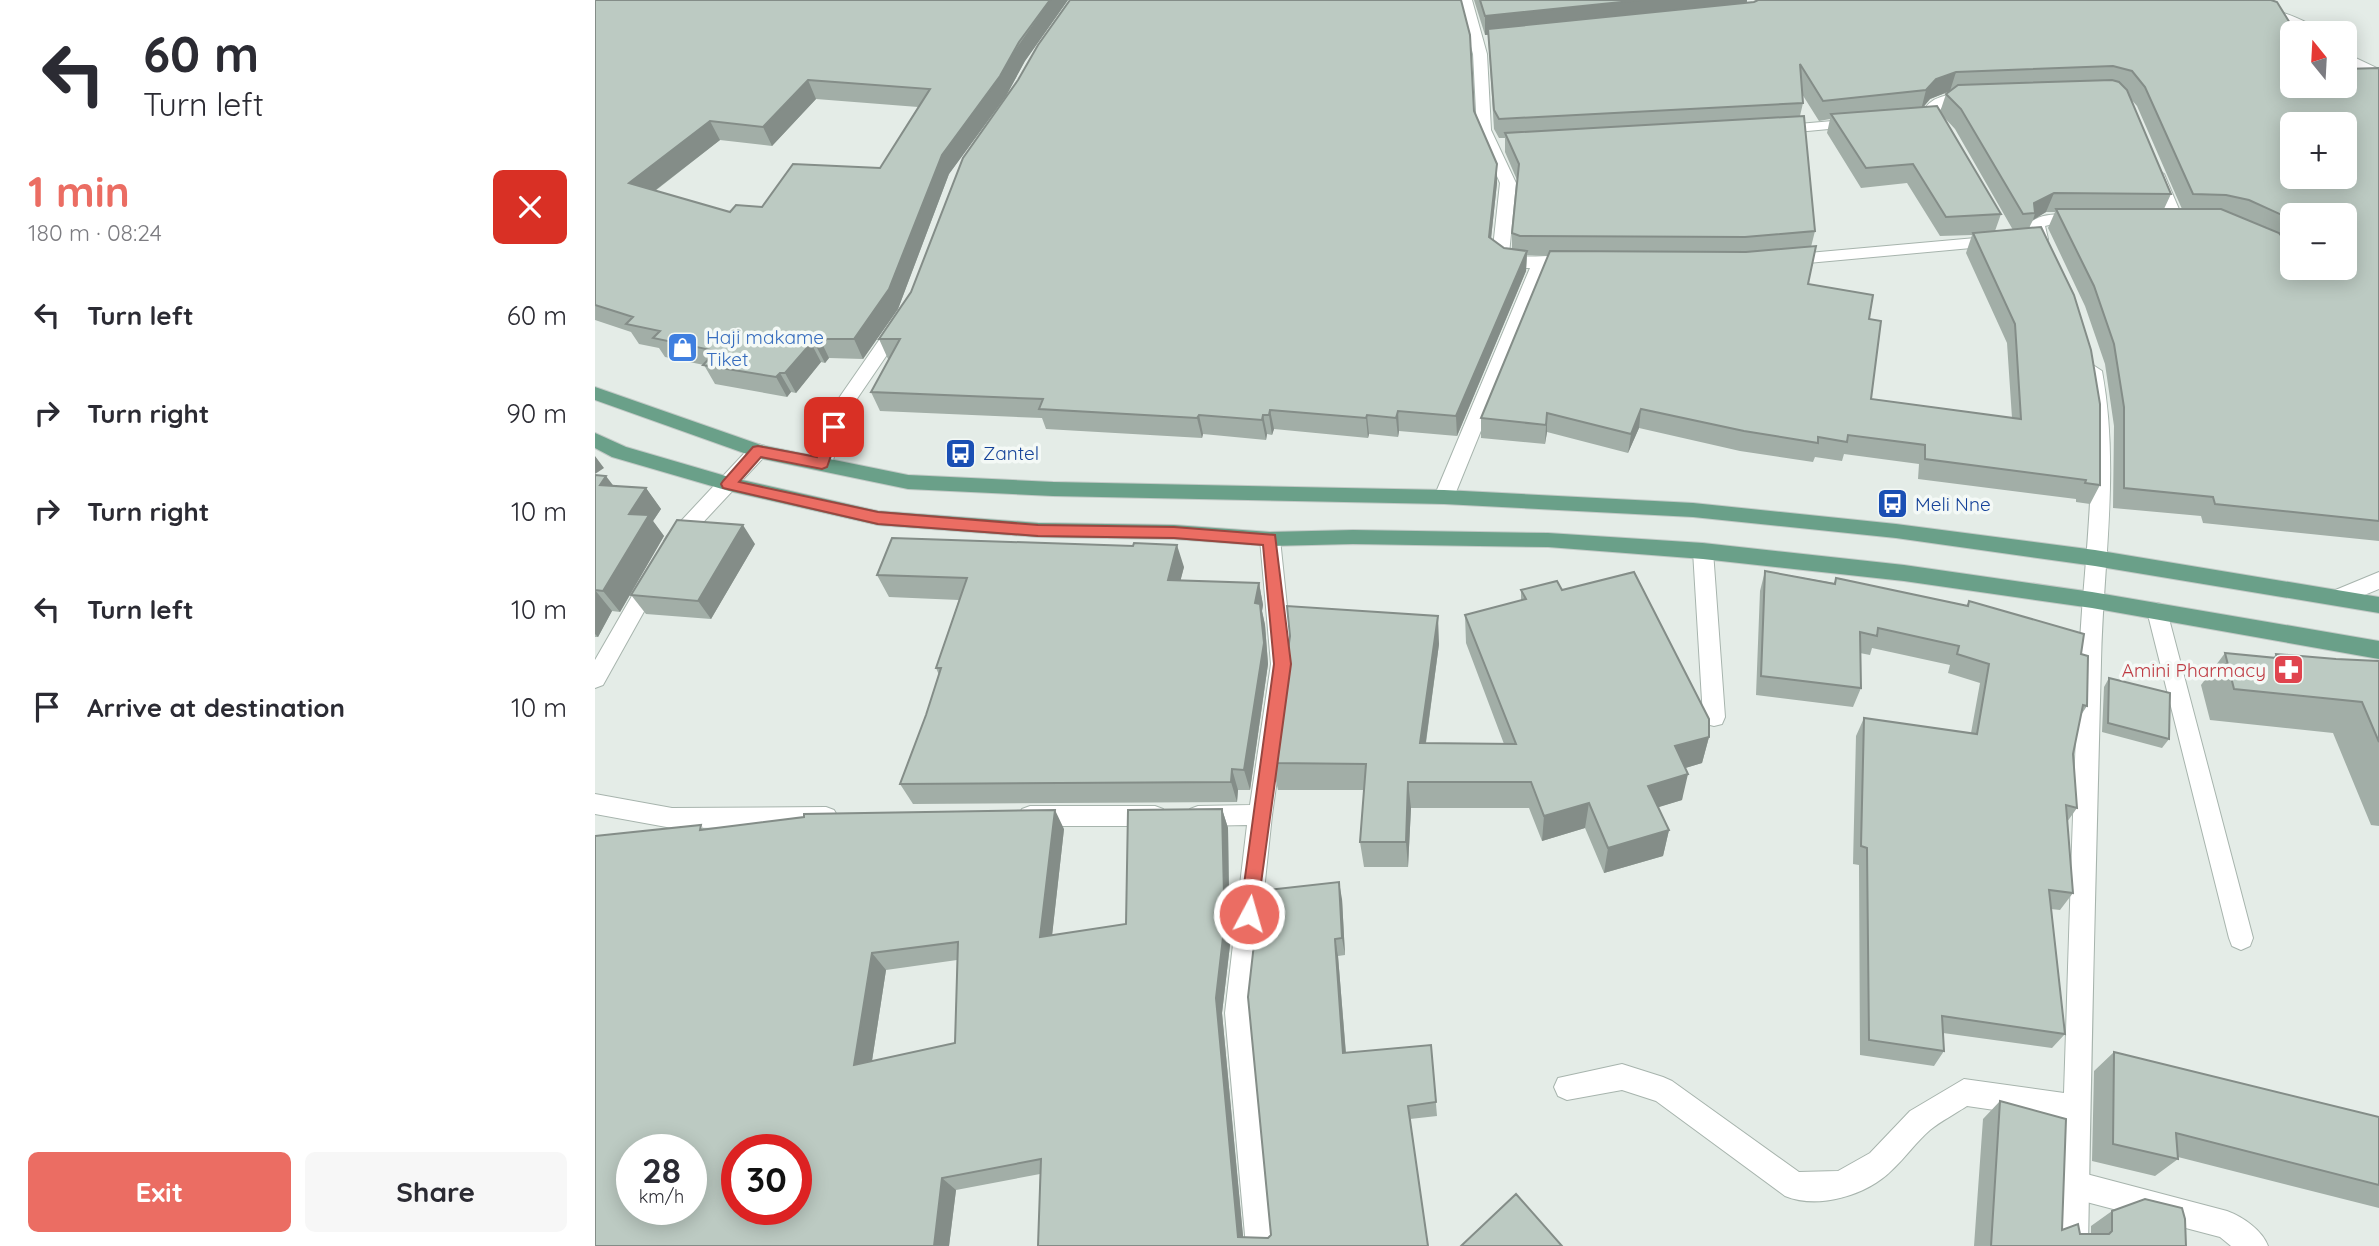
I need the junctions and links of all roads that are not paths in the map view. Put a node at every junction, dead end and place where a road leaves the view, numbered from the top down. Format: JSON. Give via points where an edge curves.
{"nodes":[{"id":1,"x":1465,"y":0,"type":"edge"},
{"id":2,"x":2228,"y":0,"type":"edge"},
{"id":3,"x":2287,"y":21,"type":"edge"},
{"id":4,"x":2357,"y":63,"type":"edge"},
{"id":5,"x":2379,"y":75,"type":"edge"},
{"id":6,"x":1991,"y":97,"type":"edge"},
{"id":7,"x":1909,"y":116,"type":"edge"},
{"id":8,"x":1873,"y":121,"type":"edge"},
{"id":9,"x":1756,"y":131,"type":"edge"},
{"id":10,"x":2149,"y":158,"type":"edge"},
{"id":11,"x":2093,"y":219,"type":"edge"},
{"id":12,"x":2176,"y":221,"type":"edge"},
{"id":13,"x":1541,"y":262,"type":"junction"},
{"id":14,"x":1594,"y":262,"type":"edge"},
{"id":15,"x":1769,"y":262,"type":"edge"},
{"id":16,"x":908,"y":312,"type":"edge"},
{"id":17,"x":2089,"y":355,"type":"edge"},
{"id":18,"x":595,"y":393,"type":"edge"},
{"id":19,"x":595,"y":440,"type":"edge"},
{"id":20,"x":758,"y":451,"type":"junction"},
{"id":21,"x":822,"y":463,"type":"junction"},
{"id":22,"x":729,"y":484,"type":"junction"},
{"id":23,"x":1444,"y":497,"type":"junction"},
{"id":24,"x":1270,"y":539,"type":"junction"},
{"id":25,"x":1703,"y":551,"type":"junction"},
{"id":26,"x":2095,"y":558,"type":"junction"},
{"id":27,"x":2379,"y":580,"type":"edge"},
{"id":28,"x":2340,"y":597,"type":"junction"},
{"id":29,"x":2092,"y":600,"type":"junction"},
{"id":30,"x":2379,"y":605,"type":"edge"},
{"id":31,"x":2157,"y":611,"type":"junction"},
{"id":32,"x":2379,"y":650,"type":"edge"},
{"id":33,"x":595,"y":679,"type":"edge"},
{"id":34,"x":1714,"y":717,"type":"dead end"},
{"id":35,"x":595,"y":804,"type":"edge"},
{"id":36,"x":1261,"y":815,"type":"junction"},
{"id":37,"x":850,"y":817,"type":"edge"},
{"id":38,"x":1001,"y":817,"type":"edge"},
{"id":39,"x":2241,"y":938,"type":"dead end"},
{"id":40,"x":1567,"y":1087,"type":"dead end"},
{"id":41,"x":2077,"y":1108,"type":"junction"},
{"id":42,"x":2075,"y":1185,"type":"junction"},
{"id":43,"x":1260,"y":1246,"type":"edge"},
{"id":44,"x":2074,"y":1246,"type":"edge"},
{"id":45,"x":2253,"y":1246,"type":"edge"}],
"edges":[{"from":1,"to":13,"type":"street","via":[[1484,43],[1484,130],[1498,146],[1508,183],[1500,257],[1517,263]]},
{"from":2,"to":3,"type":"street"},
{"from":4,"to":5,"type":"street"},
{"from":6,"to":7,"type":"street","via":[[1950,98],[1930,108],[1933,118]]},
{"from":8,"to":9,"type":"street"},
{"from":10,"to":12,"type":"street"},
{"from":11,"to":15,"type":"street","via":[[2037,224],[2045,246],[2006,235]]},
{"from":13,"to":14,"type":"street"},
{"from":13,"to":23,"type":"street"},
{"from":16,"to":21,"type":"street","via":[[841,408]]},
{"from":17,"to":26,"type":"street","via":[[2101,410],[2104,479]]},
{"from":18,"to":20,"type":"main road"},
{"from":19,"to":22,"type":"main road","via":[[619,452]]},
{"from":20,"to":21,"type":"main road"},
{"from":20,"to":22,"type":"street"},
{"from":21,"to":23,"type":"main road","via":[[908,482]]},
{"from":22,"to":24,"type":"main road","via":[[878,518]]},
{"from":22,"to":33,"type":"street","via":[[678,535]]},
{"from":23,"to":26,"type":"main road","via":[[1693,510]]},
{"from":24,"to":25,"type":"main road","via":[[1548,540]]},
{"from":24,"to":36,"type":"street","via":[[1282,664]]},
{"from":25,"to":29,"type":"main road"},
{"from":25,"to":34,"type":"street"},
{"from":26,"to":28,"type":"main road"},
{"from":26,"to":29,"type":"street"},
{"from":27,"to":28,"type":"street"},
{"from":28,"to":30,"type":"main road"},
{"from":29,"to":31,"type":"main road"},
{"from":29,"to":41,"type":"street"},
{"from":31,"to":32,"type":"main road"},
{"from":31,"to":39,"type":"street"},
{"from":35,"to":37,"type":"street","via":[[672,818]]},
{"from":36,"to":38,"type":"street"},
{"from":36,"to":43,"type":"street","via":[[1238,1013]]},
{"from":40,"to":41,"type":"street","via":[[1622,1077],[1663,1090],[1795,1186],[1841,1185],[1851,1180],[1880,1163],[1920,1121],[1964,1092]]},
{"from":41,"to":42,"type":"street"},
{"from":42,"to":44,"type":"street"},
{"from":42,"to":45,"type":"street","via":[[2227,1225]]}]}
